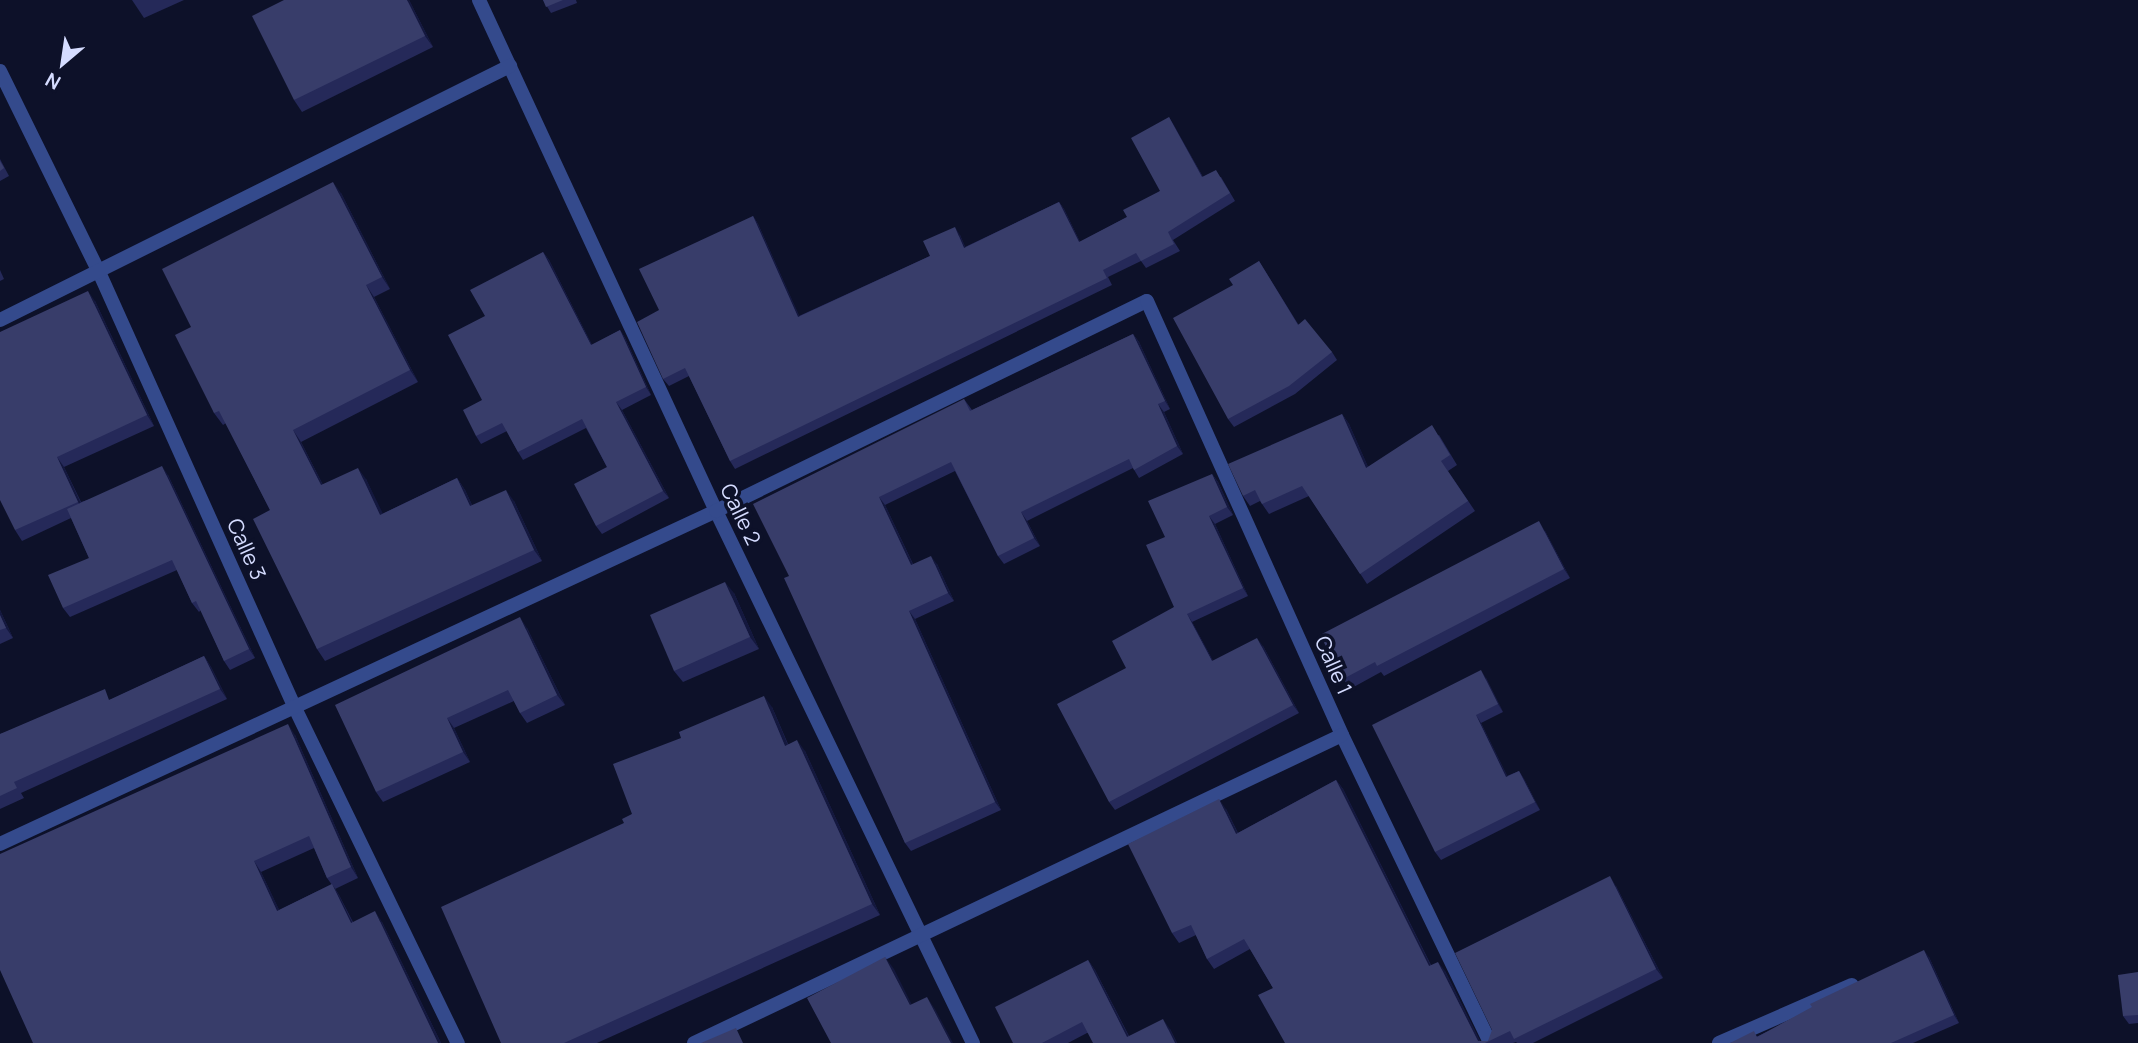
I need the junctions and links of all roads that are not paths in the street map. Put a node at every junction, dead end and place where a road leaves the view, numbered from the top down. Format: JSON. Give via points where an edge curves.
{"nodes":[{"id":1,"x":479,"y":0,"type":"edge"},
{"id":2,"x":510,"y":66,"type":"junction"},
{"id":3,"x":0,"y":71,"type":"edge"},
{"id":4,"x":99,"y":272,"type":"junction"},
{"id":5,"x":0,"y":320,"type":"edge"},
{"id":6,"x":716,"y":511,"type":"junction"},
{"id":7,"x":294,"y":706,"type":"junction"},
{"id":8,"x":1342,"y":735,"type":"junction"},
{"id":9,"x":0,"y":844,"type":"edge"},
{"id":10,"x":923,"y":936,"type":"junction"},
{"id":11,"x":1860,"y":982,"type":"edge"},
{"id":12,"x":458,"y":1043,"type":"edge"},
{"id":13,"x":694,"y":1043,"type":"edge"},
{"id":14,"x":973,"y":1043,"type":"edge"},
{"id":15,"x":1490,"y":1043,"type":"edge"},
{"id":16,"x":1719,"y":1043,"type":"edge"}],
"edges":[{"from":1,"to":2,"type":"street","name":"Calle 2"},
{"from":2,"to":4,"type":"street"},
{"from":2,"to":6,"type":"street","name":"Calle 2"},
{"from":3,"to":4,"type":"street","name":"Calle 3"},
{"from":4,"to":5,"type":"street"},
{"from":4,"to":7,"type":"street","name":"Calle 3"},
{"from":6,"to":7,"type":"street"},
{"from":6,"to":8,"type":"street","name":"Calle 1","via":[[1147,301]]},
{"from":6,"to":10,"type":"street","name":"Calle 2"},
{"from":7,"to":9,"type":"street"},
{"from":7,"to":12,"type":"street","name":"Calle 3"},
{"from":8,"to":10,"type":"street"},
{"from":8,"to":15,"type":"street","name":"Calle 1"},
{"from":10,"to":13,"type":"street"},
{"from":10,"to":14,"type":"street","name":"Calle 2"},
{"from":11,"to":16,"type":"street"}]}
